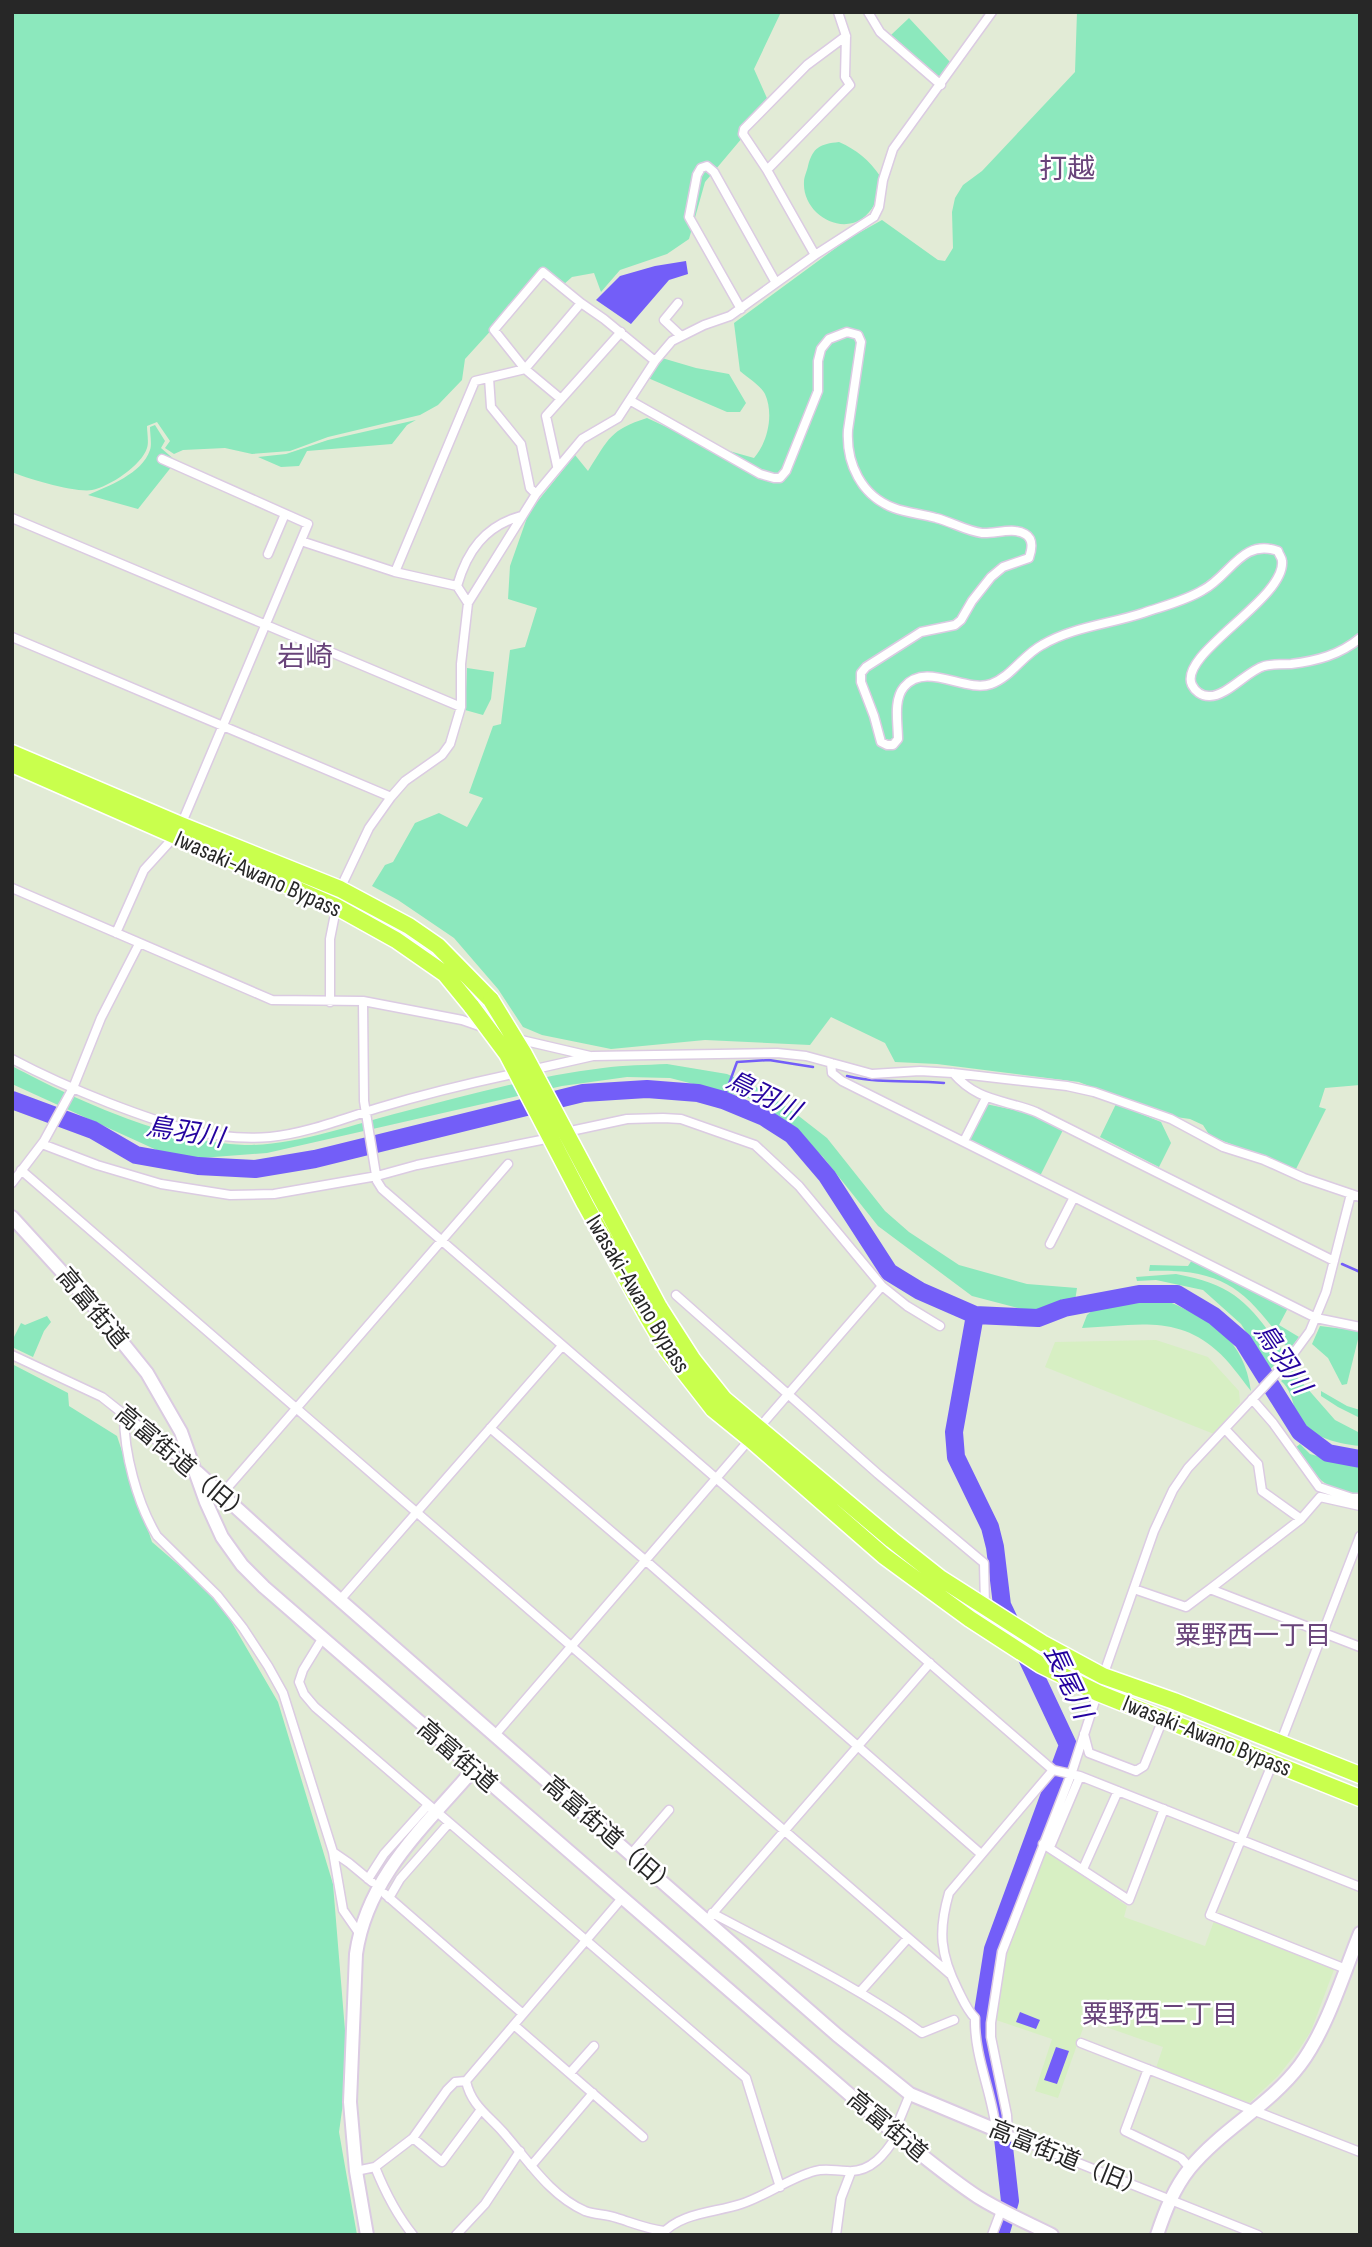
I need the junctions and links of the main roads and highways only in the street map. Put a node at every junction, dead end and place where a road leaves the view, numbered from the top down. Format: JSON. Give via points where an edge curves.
{"nodes":[{"id":1,"x":12,"y":752,"type":"edge"},
{"id":2,"x":12,"y":764,"type":"edge"},
{"id":3,"x":178,"y":831,"type":"junction"},
{"id":4,"x":653,"y":1311,"type":"junction"},
{"id":5,"x":754,"y":1434,"type":"junction"},
{"id":6,"x":1360,"y":1776,"type":"edge"},
{"id":7,"x":1360,"y":1798,"type":"edge"}],
"edges":[{"from":1,"to":3,"type":"highway","name":"Iwasaki-Awano Bypass"},
{"from":2,"to":3,"type":"highway","name":"Iwasaki-Awano Bypass"},
{"from":3,"to":4,"type":"highway","name":"Iwasaki-Awano Bypass","bridge":true,"via":[[335,906],[445,974],[507,1054],[585,1204]]},
{"from":3,"to":4,"type":"highway","name":"Iwasaki-Awano Bypass","bridge":true,"via":[[340,889],[438,946],[491,1000],[524,1054]]},
{"from":4,"to":5,"type":"highway","name":"Iwasaki-Awano Bypass"},
{"from":5,"to":6,"type":"highway","name":"Iwasaki-Awano Bypass","via":[[940,1578],[1032,1637],[1102,1676]]},
{"from":5,"to":7,"type":"highway","name":"Iwasaki-Awano Bypass","via":[[884,1556],[1041,1665],[1098,1693]]}]}
